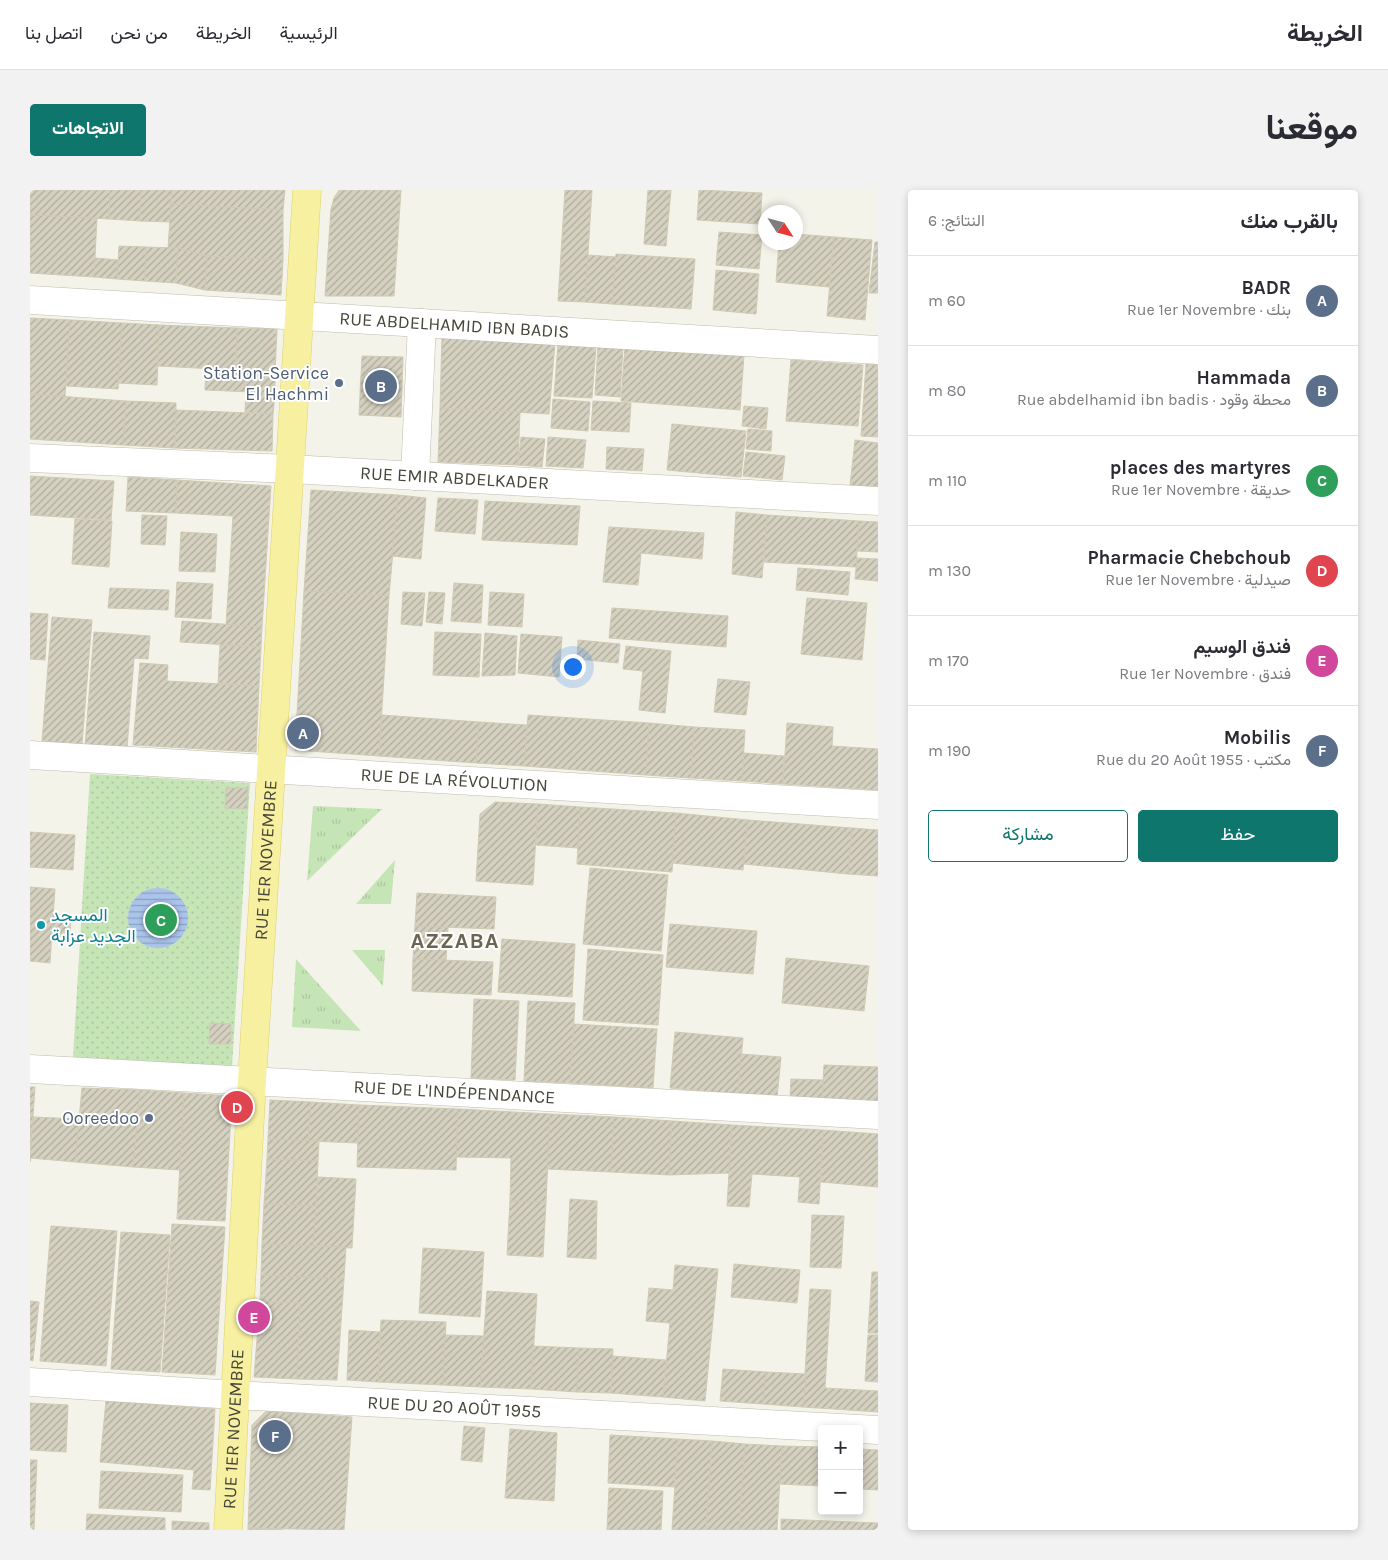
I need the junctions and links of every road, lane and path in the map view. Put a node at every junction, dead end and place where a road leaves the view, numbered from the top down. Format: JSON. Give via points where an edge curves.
{"nodes":[{"id":1,"x":307,"y":190,"type":"edge"},
{"id":2,"x":30,"y":300,"type":"edge"},
{"id":3,"x":300,"y":316,"type":"junction"},
{"id":4,"x":422,"y":323,"type":"junction"},
{"id":5,"x":878,"y":350,"type":"edge"},
{"id":6,"x":30,"y":458,"type":"edge"},
{"id":7,"x":290,"y":470,"type":"junction"},
{"id":8,"x":415,"y":476,"type":"junction"},
{"id":9,"x":878,"y":501,"type":"edge"},
{"id":10,"x":30,"y":755,"type":"edge"},
{"id":11,"x":272,"y":768,"type":"junction"},
{"id":12,"x":878,"y":805,"type":"edge"},
{"id":13,"x":30,"y":1069,"type":"edge"},
{"id":14,"x":252,"y":1080,"type":"junction"},
{"id":15,"x":878,"y":1115,"type":"edge"},
{"id":16,"x":30,"y":1382,"type":"edge"},
{"id":17,"x":235,"y":1395,"type":"junction"},
{"id":18,"x":878,"y":1430,"type":"edge"},
{"id":19,"x":228,"y":1530,"type":"edge"}],
"edges":[{"from":1,"to":3,"type":"main road","name":"RUE 1ER NOVEMBRE"},
{"from":2,"to":3,"type":"street","name":"RUE ABDELHAMID IBN BADIS"},
{"from":3,"to":4,"type":"street","name":"RUE ABDELHAMID IBN BADIS"},
{"from":3,"to":7,"type":"main road","name":"RUE 1ER NOVEMBRE"},
{"from":4,"to":5,"type":"street","name":"RUE ABDELHAMID IBN BADIS"},
{"from":4,"to":8,"type":"street"},
{"from":6,"to":7,"type":"street","name":"RUE EMIR ABDELKADER"},
{"from":7,"to":8,"type":"street","name":"RUE EMIR ABDELKADER"},
{"from":7,"to":11,"type":"main road","name":"RUE 1ER NOVEMBRE"},
{"from":8,"to":9,"type":"street","name":"RUE EMIR ABDELKADER"},
{"from":10,"to":11,"type":"street","name":"RUE DE LA RÉVOLUTION"},
{"from":11,"to":12,"type":"street","name":"RUE DE LA RÉVOLUTION"},
{"from":11,"to":14,"type":"main road","name":"RUE 1ER NOVEMBRE"},
{"from":13,"to":14,"type":"street","name":"RUE DE L'INDÉPENDANCE"},
{"from":14,"to":15,"type":"street","name":"RUE DE L'INDÉPENDANCE"},
{"from":14,"to":17,"type":"main road","name":"RUE 1ER NOVEMBRE"},
{"from":16,"to":17,"type":"street","name":"RUE DU 20 AOÛT 1955"},
{"from":17,"to":18,"type":"street","name":"RUE DU 20 AOÛT 1955"},
{"from":17,"to":19,"type":"main road","name":"RUE 1ER NOVEMBRE"}]}
